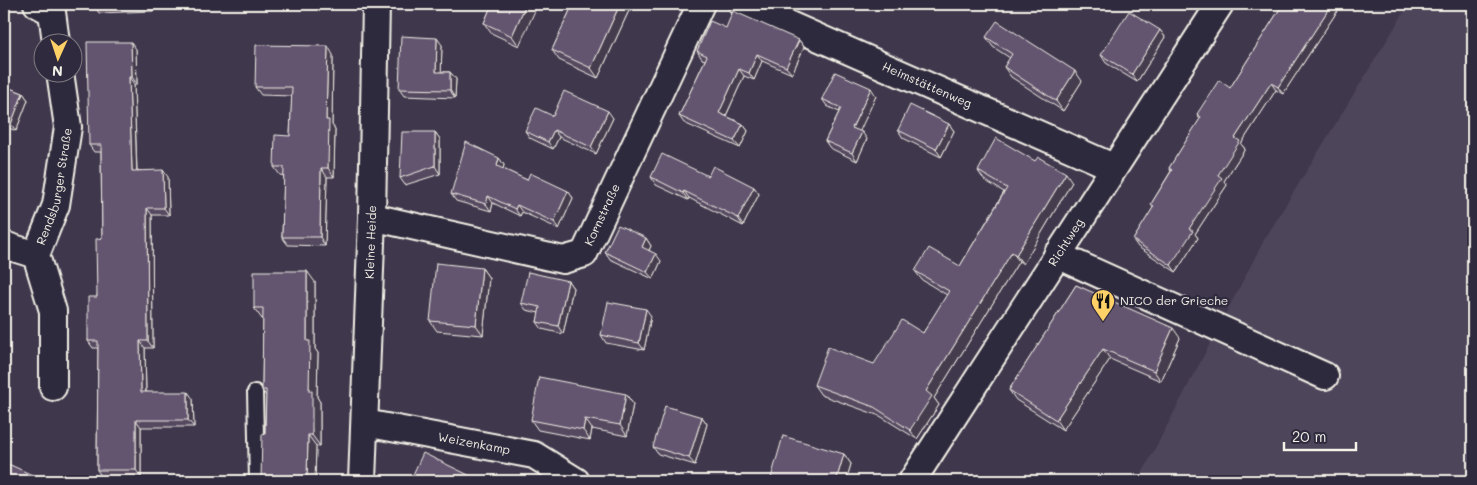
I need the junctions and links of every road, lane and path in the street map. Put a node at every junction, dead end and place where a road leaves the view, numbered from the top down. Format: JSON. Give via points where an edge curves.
{"nodes":[{"id":1,"x":37,"y":4,"type":"edge"},
{"id":2,"x":376,"y":4,"type":"edge"},
{"id":3,"x":701,"y":4,"type":"edge"},
{"id":4,"x":742,"y":4,"type":"edge"},
{"id":5,"x":1220,"y":4,"type":"edge"},
{"id":6,"x":55,"y":32,"type":"edge"},
{"id":7,"x":61,"y":82,"type":"edge"},
{"id":8,"x":1113,"y":167,"type":"junction"},
{"id":9,"x":372,"y":217,"type":"junction"},
{"id":10,"x":4,"y":245,"type":"edge"},
{"id":11,"x":36,"y":255,"type":"junction"},
{"id":12,"x":1057,"y":255,"type":"junction"},
{"id":13,"x":1325,"y":376,"type":"dead end"},
{"id":14,"x":53,"y":387,"type":"dead end"},
{"id":15,"x":255,"y":392,"type":"dead end"},
{"id":16,"x":365,"y":423,"type":"junction"},
{"id":17,"x":256,"y":481,"type":"edge"},
{"id":18,"x":362,"y":481,"type":"edge"},
{"id":19,"x":576,"y":481,"type":"edge"},
{"id":20,"x":912,"y":481,"type":"edge"}],
"edges":[{"from":1,"to":6,"type":"street","via":[[52,12]]},
{"from":2,"to":9,"type":"street","name":"Kleine Heide"},
{"from":3,"to":9,"type":"street","name":"Kornstraße","via":[[584,254],[563,260]]},
{"from":4,"to":8,"type":"street","name":"Heimstättenweg"},
{"from":5,"to":8,"type":"street","name":"Richtweg"},
{"from":7,"to":11,"type":"street","name":"Rendsburger Straße","via":[[68,127],[56,205]]},
{"from":8,"to":12,"type":"street","name":"Richtweg"},
{"from":9,"to":16,"type":"street","name":"Kleine Heide"},
{"from":10,"to":11,"type":"street"},
{"from":11,"to":14,"type":"street","name":"Rendsburger Straße","via":[[53,311]]},
{"from":12,"to":13,"type":"street"},
{"from":12,"to":20,"type":"street","name":"Richtweg"},
{"from":15,"to":17,"type":"lane"},
{"from":16,"to":18,"type":"street","name":"Kleine Heide"},
{"from":16,"to":19,"type":"street","name":"Weizenkamp","via":[[534,455]]}]}
